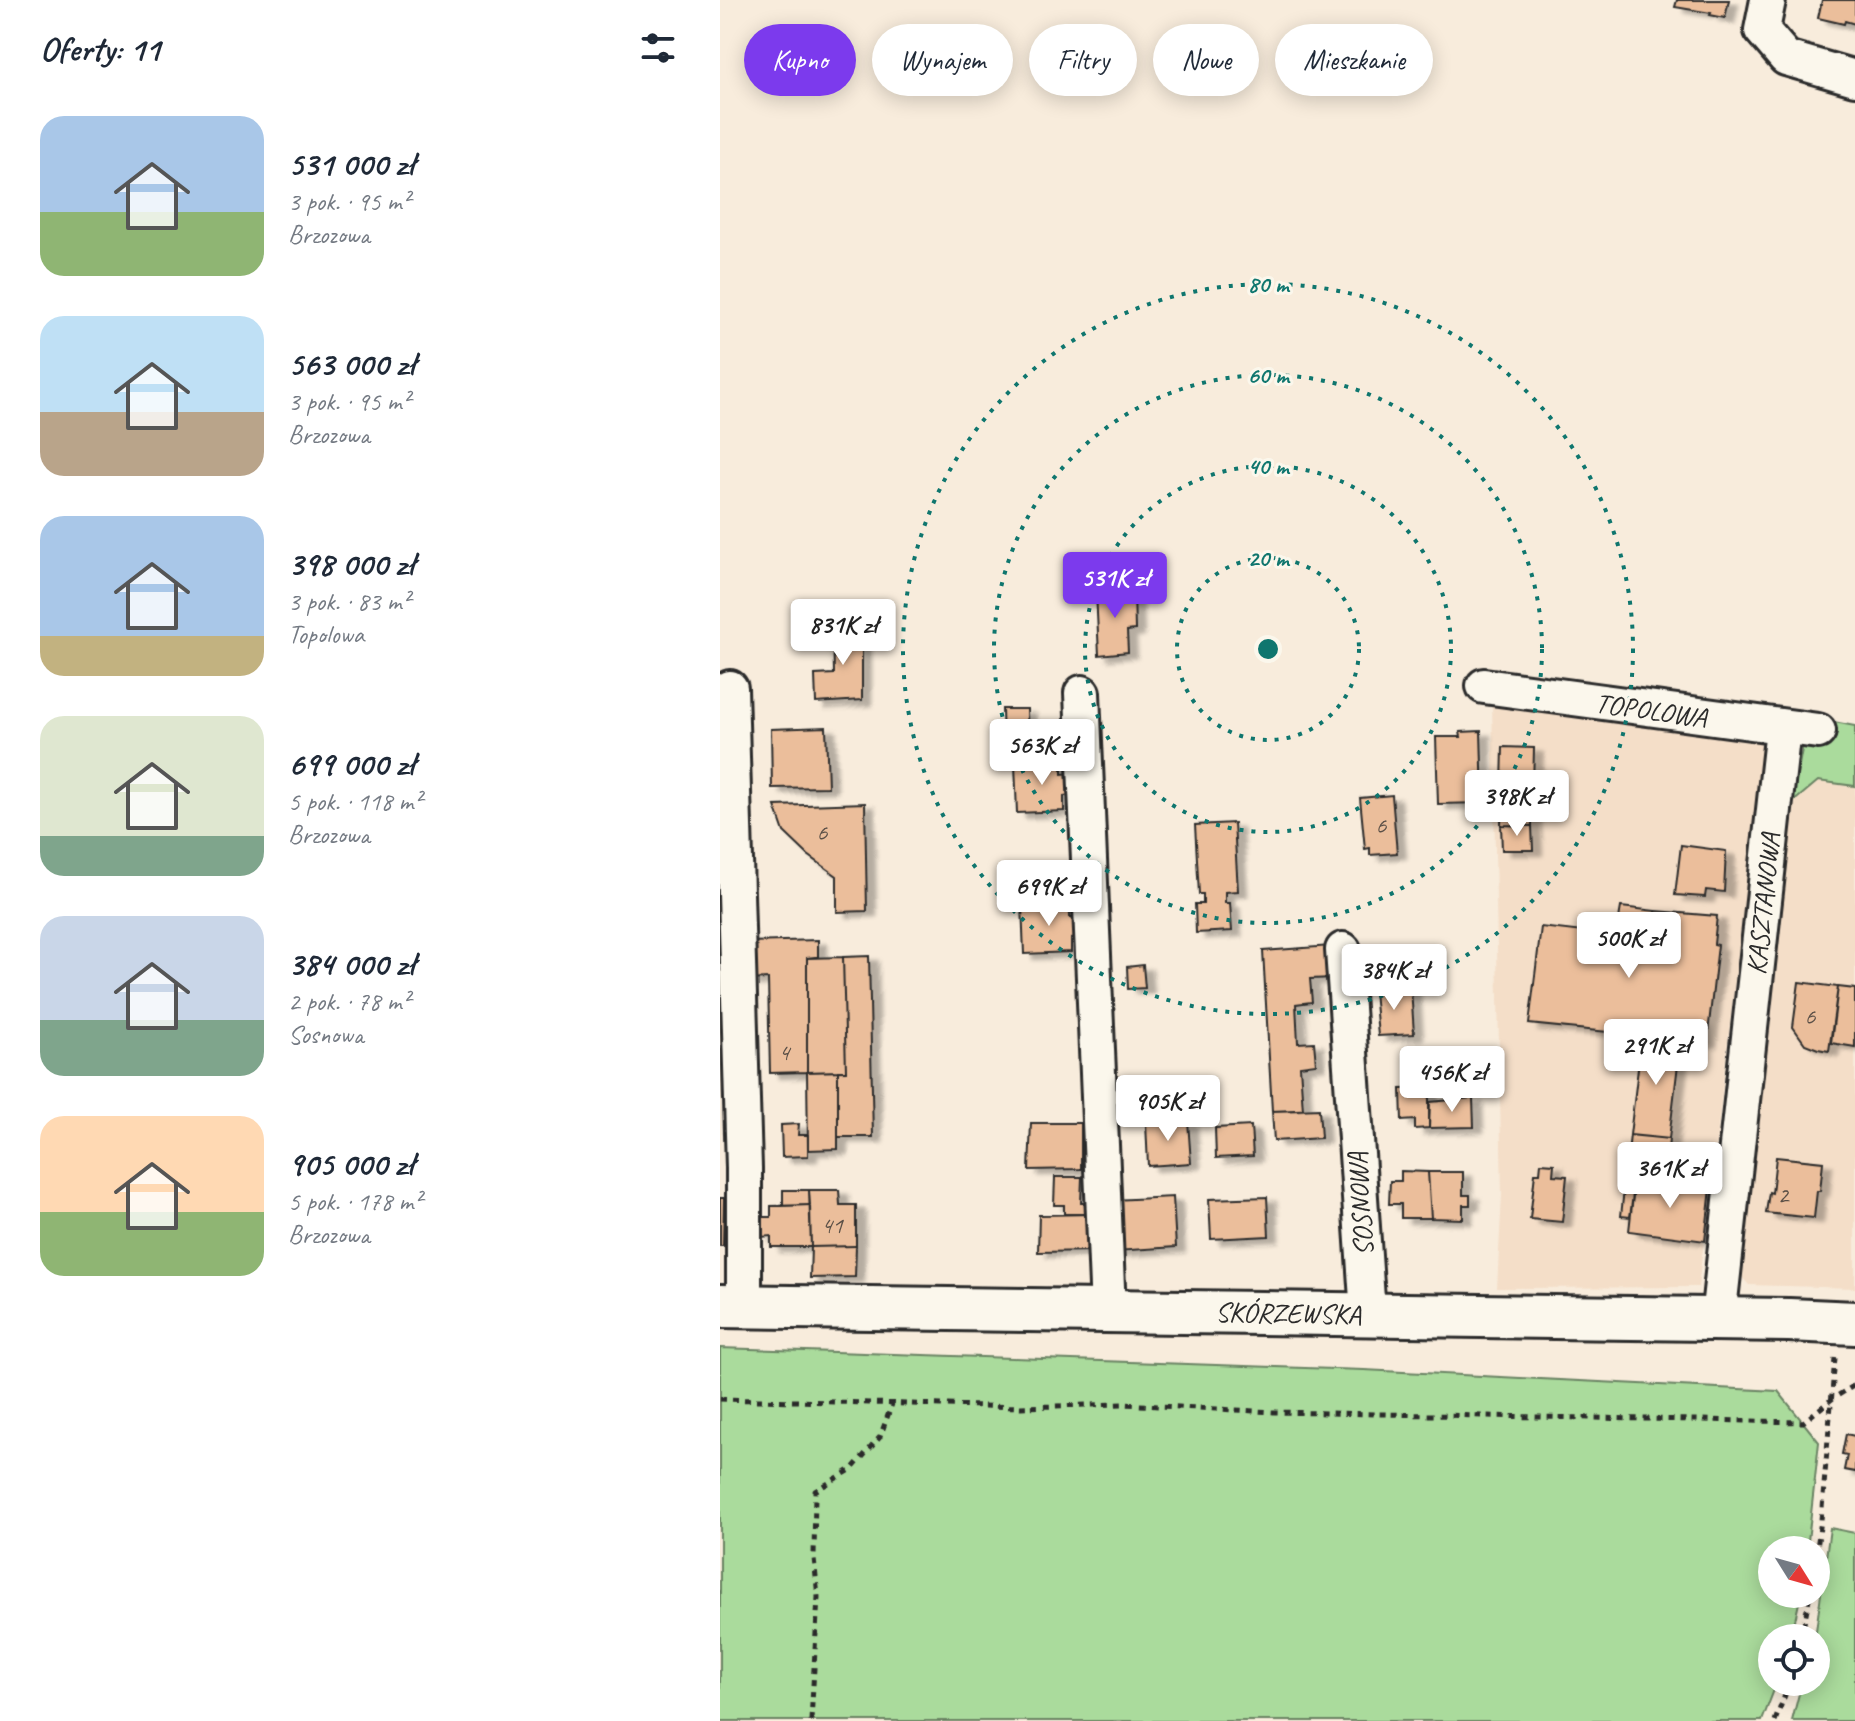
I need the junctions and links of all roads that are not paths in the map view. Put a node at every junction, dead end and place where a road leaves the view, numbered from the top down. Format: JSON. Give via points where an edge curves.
{"nodes":[{"id":1,"x":1768,"y":0,"type":"edge"},
{"id":2,"x":1855,"y":78,"type":"edge"},
{"id":3,"x":1484,"y":686,"type":"dead end"},
{"id":4,"x":730,"y":688,"type":"dead end"},
{"id":5,"x":1082,"y":693,"type":"dead end"},
{"id":6,"x":1783,"y":728,"type":"junction"},
{"id":7,"x":1818,"y":731,"type":"dead end"},
{"id":8,"x":1343,"y":950,"type":"dead end"},
{"id":9,"x":732,"y":1306,"type":"edge"},
{"id":10,"x":1108,"y":1311,"type":"junction"},
{"id":11,"x":1368,"y":1314,"type":"junction"},
{"id":12,"x":1718,"y":1319,"type":"junction"},
{"id":13,"x":1846,"y":1322,"type":"edge"}],
"edges":[{"from":1,"to":2,"type":"street","via":[[1762,30],[1786,58]]},
{"from":3,"to":6,"type":"street","name":"TOPOLOWA"},
{"from":4,"to":9,"type":"street","via":[[744,1168]]},
{"from":5,"to":10,"type":"street"},
{"from":6,"to":7,"type":"street","name":"TOPOLOWA"},
{"from":6,"to":12,"type":"street","name":"KASZTANOWA"},
{"from":8,"to":11,"type":"street","name":"SOSNOWA"},
{"from":9,"to":10,"type":"street","name":"SKÓRZEWSKA"},
{"from":10,"to":11,"type":"street","name":"SKÓRZEWSKA"},
{"from":11,"to":12,"type":"street","name":"SKÓRZEWSKA"},
{"from":12,"to":13,"type":"street","name":"SKÓRZEWSKA"}]}
